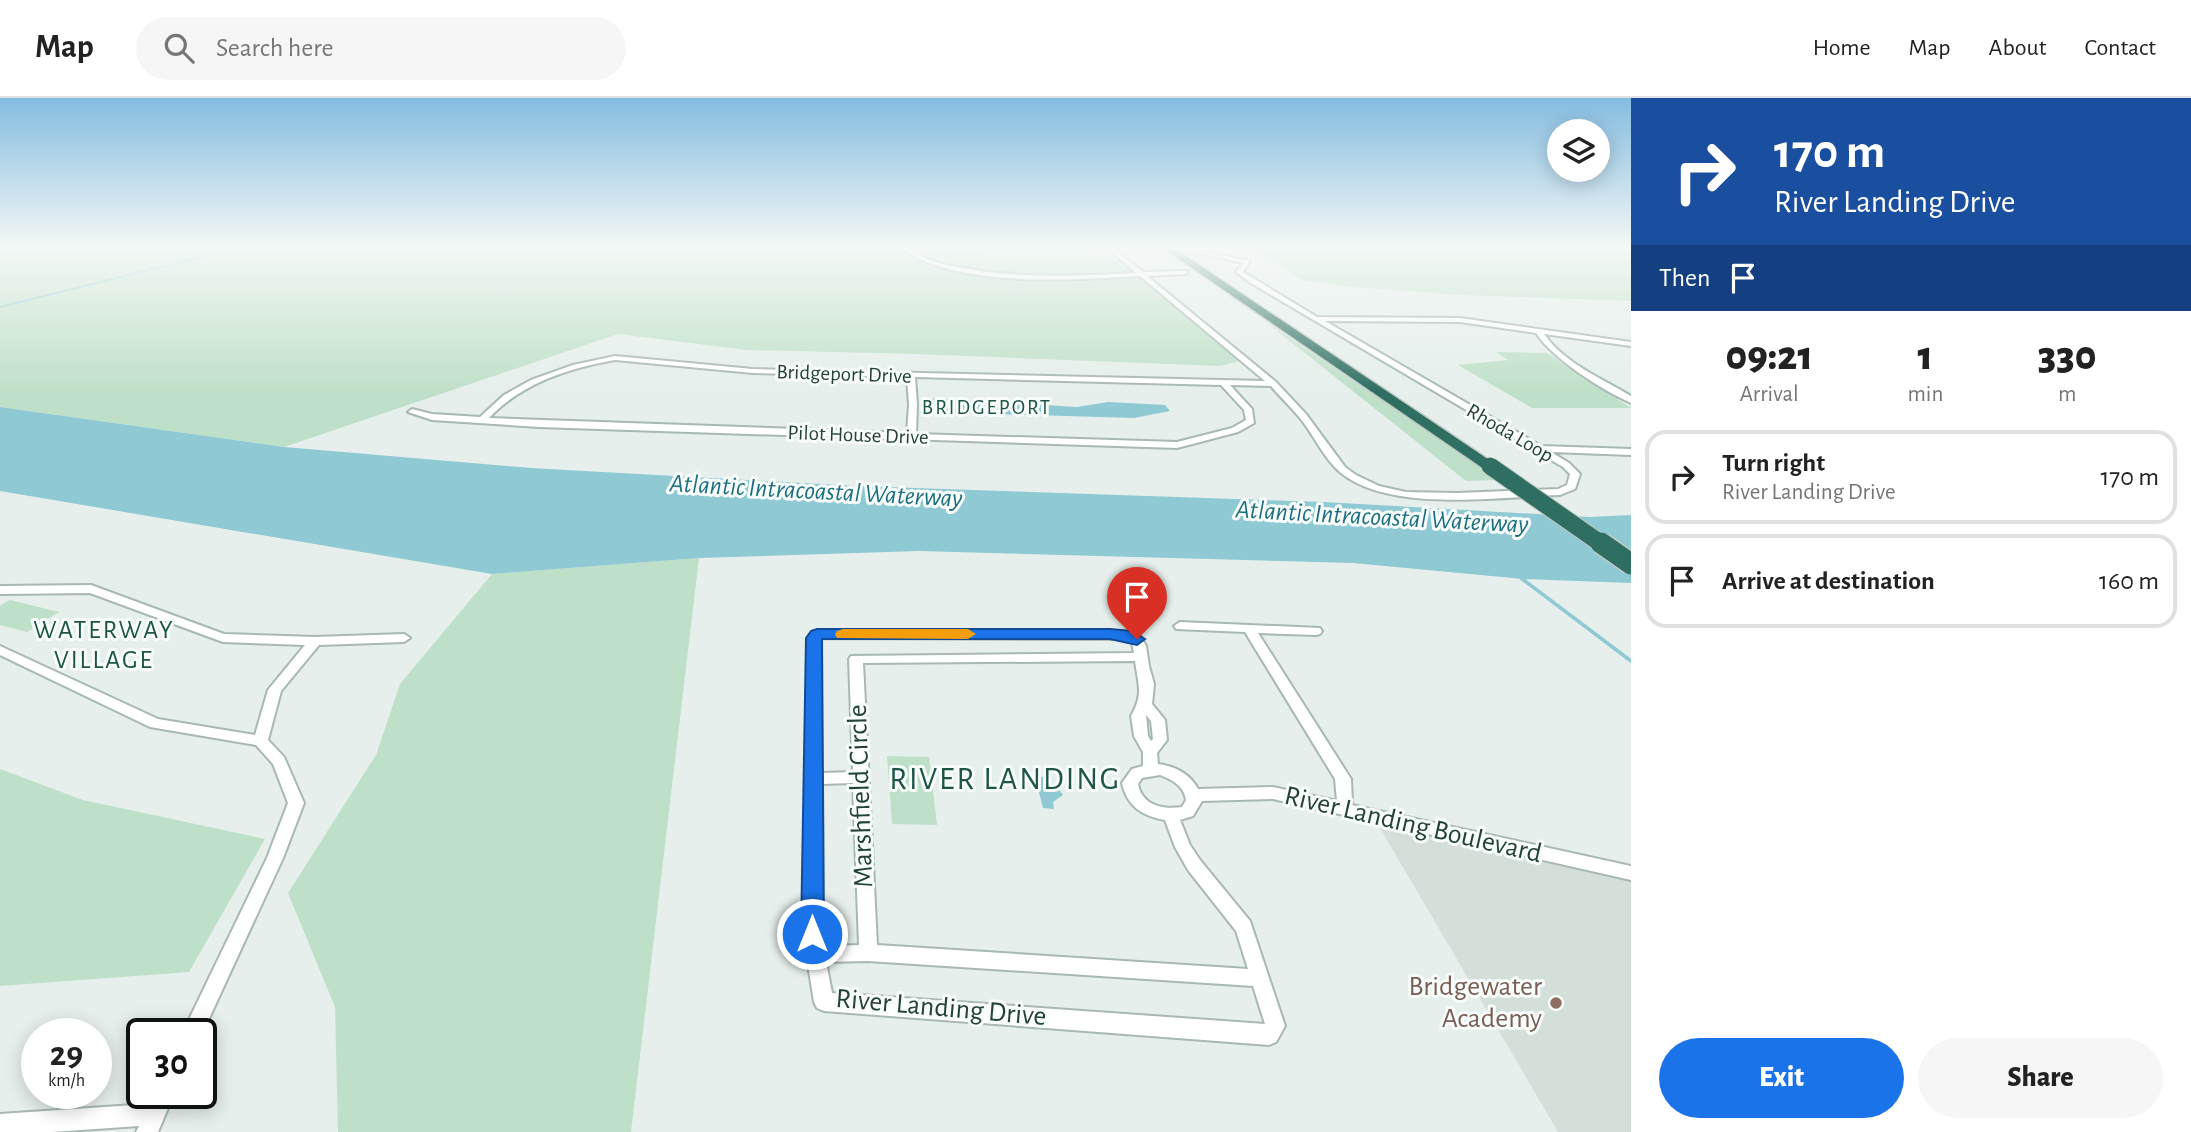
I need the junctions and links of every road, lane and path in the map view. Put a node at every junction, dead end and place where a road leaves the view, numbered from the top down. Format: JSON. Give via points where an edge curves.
{"nodes":[{"id":1,"x":1165,"y":294,"type":"edge"},
{"id":2,"x":1237,"y":294,"type":"edge"},
{"id":3,"x":1240,"y":294,"type":"edge"},
{"id":4,"x":1274,"y":294,"type":"edge"},
{"id":5,"x":1315,"y":319,"type":"junction"},
{"id":6,"x":1538,"y":331,"type":"junction"},
{"id":7,"x":1631,"y":344,"type":"edge"},
{"id":8,"x":911,"y":376,"type":"junction"},
{"id":9,"x":1265,"y":377,"type":"junction"},
{"id":10,"x":1223,"y":383,"type":"junction"},
{"id":11,"x":1273,"y":384,"type":"junction"},
{"id":12,"x":1631,"y":400,"type":"edge"},
{"id":13,"x":412,"y":412,"type":"dead end"},
{"id":14,"x":482,"y":420,"type":"junction"},
{"id":15,"x":911,"y":436,"type":"junction"},
{"id":16,"x":1537,"y":449,"type":"junction"},
{"id":17,"x":1631,"y":452,"type":"edge"},
{"id":18,"x":1496,"y":466,"type":"junction"},
{"id":19,"x":1631,"y":554,"type":"edge"},
{"id":20,"x":1631,"y":564,"type":"edge"},
{"id":21,"x":0,"y":590,"type":"edge"},
{"id":22,"x":1180,"y":626,"type":"dead end"},
{"id":23,"x":1249,"y":629,"type":"junction"},
{"id":24,"x":1315,"y":631,"type":"dead end"},
{"id":25,"x":854,"y":634,"type":"junction"},
{"id":26,"x":1013,"y":634,"type":"junction"},
{"id":27,"x":404,"y":638,"type":"dead end"},
{"id":28,"x":315,"y":641,"type":"junction"},
{"id":29,"x":0,"y":650,"type":"edge"},
{"id":30,"x":1019,"y":657,"type":"junction"},
{"id":31,"x":1142,"y":657,"type":"junction"},
{"id":32,"x":856,"y":659,"type":"junction"},
{"id":33,"x":260,"y":741,"type":"junction"},
{"id":34,"x":1151,"y":769,"type":"junction"},
{"id":35,"x":861,"y":778,"type":"junction"},
{"id":36,"x":813,"y":779,"type":"junction"},
{"id":37,"x":1194,"y":795,"type":"junction"},
{"id":38,"x":1345,"y":810,"type":"junction"},
{"id":39,"x":1171,"y":816,"type":"junction"},
{"id":40,"x":1631,"y":873,"type":"edge"},
{"id":41,"x":868,"y":953,"type":"junction"},
{"id":42,"x":816,"y":954,"type":"junction"},
{"id":43,"x":1260,"y":978,"type":"junction"},
{"id":44,"x":199,"y":1018,"type":"edge"},
{"id":45,"x":151,"y":1123,"type":"edge"},
{"id":46,"x":0,"y":1125,"type":"edge"}],
"edges":[{"from":1,"to":9,"type":"street","name":"Rhoda Loop"},
{"from":2,"to":18,"type":"highway"},
{"from":3,"to":18,"type":"highway"},
{"from":4,"to":5,"type":"street","name":"Rhoda Loop"},
{"from":5,"to":6,"type":"street","via":[[1436,318]]},
{"from":5,"to":16,"type":"street","name":"Rhoda Loop"},
{"from":6,"to":7,"type":"street"},
{"from":6,"to":12,"type":"street","via":[[1560,355]]},
{"from":8,"to":10,"type":"street","name":"Bridgeport Drive"},
{"from":8,"to":14,"type":"street","name":"Bridgeport Drive","via":[[730,370],[615,358],[524,387]]},
{"from":8,"to":15,"type":"street"},
{"from":9,"to":10,"type":"street","name":"Bridgeport Drive"},
{"from":9,"to":11,"type":"street","name":"Rhoda Loop"},
{"from":10,"to":11,"type":"street","name":"Bridgeport Drive"},
{"from":10,"to":15,"type":"street","name":"Pilot House Drive","via":[[1248,409],[1251,421],[1195,443],[1145,446]]},
{"from":11,"to":16,"type":"street","name":"Rhoda Loop","via":[[1342,469],[1387,491],[1421,496],[1538,495],[1571,487],[1575,474]]},
{"from":13,"to":14,"type":"street","name":"Pilot House Drive","via":[[432,418]]},
{"from":14,"to":15,"type":"street","name":"Pilot House Drive"},
{"from":16,"to":17,"type":"street"},
{"from":18,"to":19,"type":"highway"},
{"from":18,"to":20,"type":"highway","bridge":true},
{"from":21,"to":28,"type":"street","via":[[91,589],[223,638]]},
{"from":22,"to":23,"type":"street"},
{"from":23,"to":24,"type":"street"},
{"from":23,"to":38,"type":"street","via":[[1343,779]]},
{"from":25,"to":26,"type":"street","name":"River Landing Drive"},
{"from":25,"to":32,"type":"street","name":"Marshfield Circle"},
{"from":25,"to":36,"type":"street","name":"River Landing Drive","via":[[817,634],[814,638]]},
{"from":26,"to":30,"type":"street"},
{"from":26,"to":31,"type":"street","name":"River Landing Drive","via":[[1126,635],[1137,639]]},
{"from":27,"to":28,"type":"street"},
{"from":28,"to":33,"type":"street","via":[[275,690]]},
{"from":29,"to":33,"type":"street","via":[[155,723]]},
{"from":30,"to":31,"type":"street"},
{"from":30,"to":32,"type":"street"},
{"from":31,"to":34,"type":"street","via":[[1147,684],[1145,705],[1138,716]]},
{"from":32,"to":35,"type":"street","name":"Marshfield Circle"},
{"from":33,"to":44,"type":"street","via":[[278,761],[296,803],[275,859]]},
{"from":34,"to":37,"type":"street","via":[[1178,776]]},
{"from":34,"to":39,"type":"street","via":[[1132,777],[1130,789],[1153,811]]},
{"from":35,"to":36,"type":"street"},
{"from":35,"to":41,"type":"street","name":"Marshfield Circle"},
{"from":36,"to":42,"type":"street","name":"River Landing Drive","via":[[812,934]]},
{"from":37,"to":38,"type":"street","name":"River Landing Boulevard","via":[[1273,793]]},
{"from":37,"to":39,"type":"street","via":[[1187,812]]},
{"from":38,"to":40,"type":"street","name":"River Landing Boulevard"},
{"from":39,"to":43,"type":"street","name":"River Landing Drive","via":[[1194,865],[1244,927]]},
{"from":41,"to":42,"type":"street"},
{"from":41,"to":43,"type":"street"},
{"from":42,"to":43,"type":"street","name":"River Landing Drive","via":[[824,1002],[1269,1035],[1275,1026]]},
{"from":45,"to":46,"type":"street"}]}
